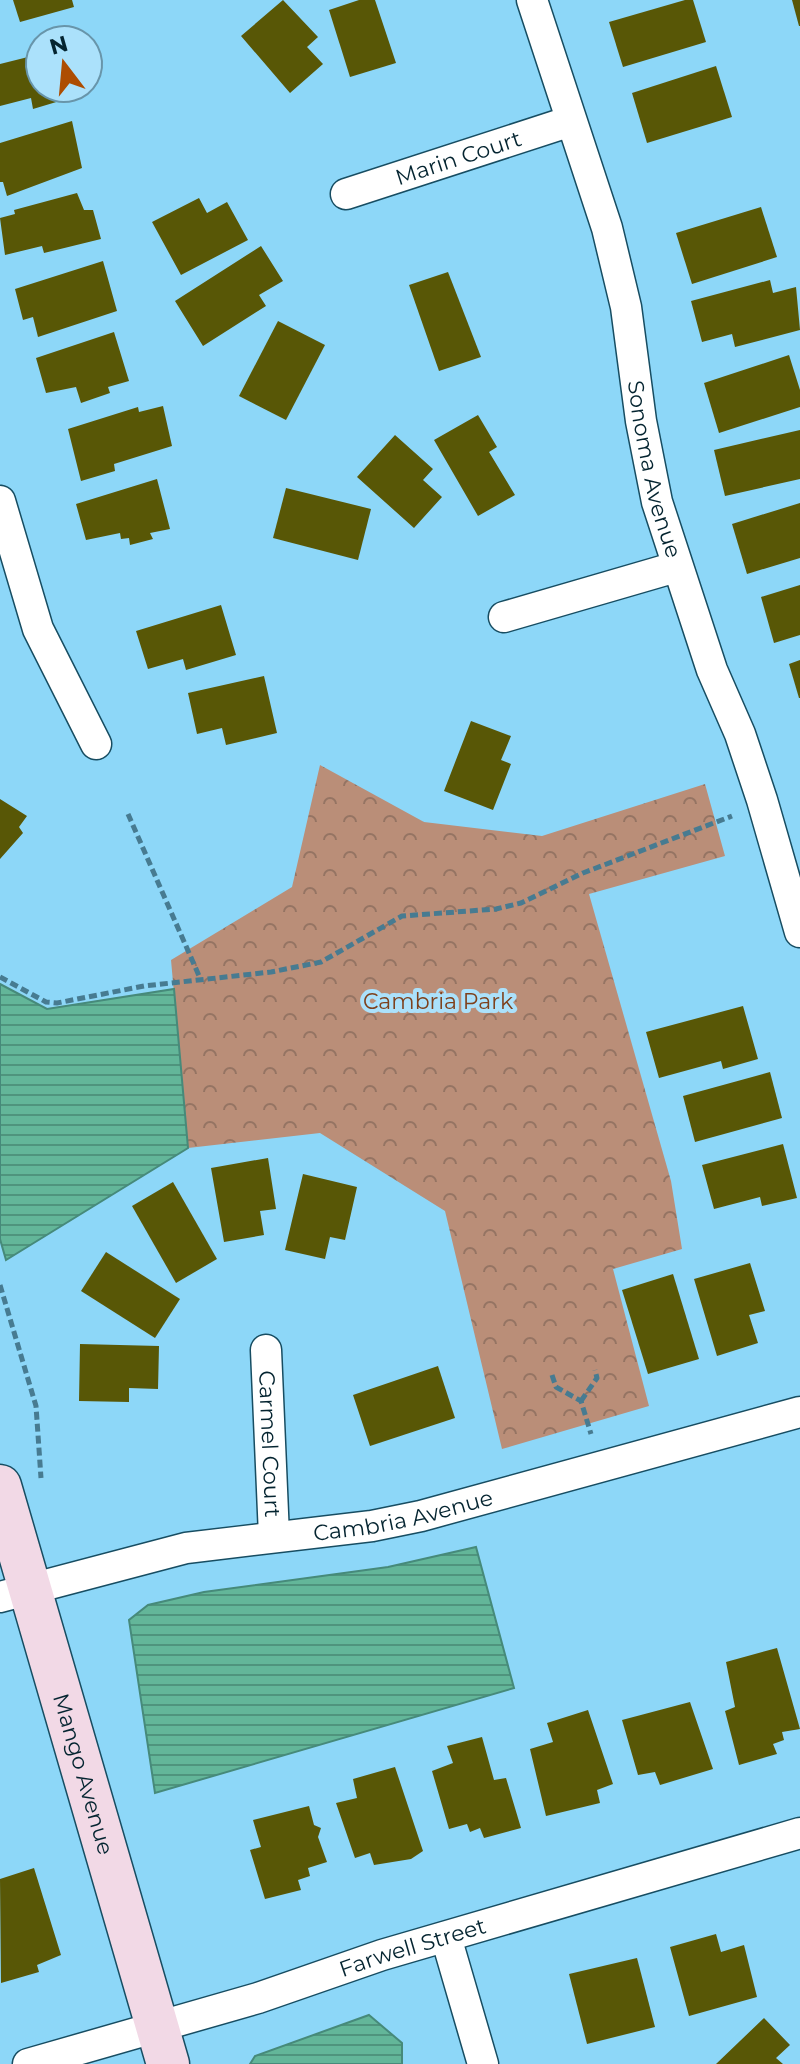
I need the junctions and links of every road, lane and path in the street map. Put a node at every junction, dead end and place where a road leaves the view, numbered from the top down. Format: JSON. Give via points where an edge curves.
{"nodes":[{"id":1,"x":532,"y":0,"type":"edge"},
{"id":2,"x":571,"y":121,"type":"junction"},
{"id":3,"x":346,"y":194,"type":"dead end"},
{"id":4,"x":0,"y":501,"type":"edge"},
{"id":5,"x":676,"y":567,"type":"junction"},
{"id":6,"x":504,"y":617,"type":"dead end"},
{"id":7,"x":96,"y":744,"type":"dead end"},
{"id":8,"x":128,"y":814,"type":"dead end"},
{"id":9,"x":732,"y":816,"type":"dead end"},
{"id":10,"x":800,"y":932,"type":"edge"},
{"id":11,"x":0,"y":977,"type":"edge"},
{"id":12,"x":200,"y":978,"type":"junction"},
{"id":13,"x":0,"y":1285,"type":"edge"},
{"id":14,"x":266,"y":1350,"type":"dead end"},
{"id":15,"x":595,"y":1370,"type":"dead end"},
{"id":16,"x":552,"y":1375,"type":"dead end"},
{"id":17,"x":581,"y":1401,"type":"junction"},
{"id":18,"x":800,"y":1412,"type":"edge"},
{"id":19,"x":591,"y":1434,"type":"dead end"},
{"id":20,"x":41,"y":1482,"type":"dead end"},
{"id":21,"x":0,"y":1486,"type":"edge"},
{"id":22,"x":274,"y":1536,"type":"junction"},
{"id":23,"x":15,"y":1593,"type":"edge"},
{"id":24,"x":800,"y":1833,"type":"edge"},
{"id":25,"x":446,"y":1937,"type":"junction"},
{"id":26,"x":162,"y":2046,"type":"edge"},
{"id":27,"x":28,"y":2064,"type":"edge"},
{"id":28,"x":483,"y":2064,"type":"edge"}],
"edges":[{"from":1,"to":2,"type":"street","name":"Sonoma Avenue"},
{"from":2,"to":3,"type":"street","name":"Marin Court"},
{"from":2,"to":5,"type":"street","name":"Sonoma Avenue","via":[[607,228],[626,307],[641,421]]},
{"from":4,"to":7,"type":"street","via":[[38,629]]},
{"from":5,"to":6,"type":"street"},
{"from":5,"to":10,"type":"street","name":"Sonoma Avenue","via":[[740,734]]},
{"from":8,"to":12,"type":"path"},
{"from":9,"to":12,"type":"path","via":[[583,873],[521,903],[402,916],[321,962]]},
{"from":11,"to":12,"type":"path","via":[[57,1003]]},
{"from":13,"to":20,"type":"path","via":[[36,1406]]},
{"from":14,"to":22,"type":"street","name":"Carmel Court"},
{"from":15,"to":17,"type":"path","via":[[597,1378]]},
{"from":16,"to":17,"type":"path","via":[[556,1387]]},
{"from":17,"to":19,"type":"path"},
{"from":18,"to":22,"type":"street","name":"Cambria Avenue","via":[[421,1516]]},
{"from":21,"to":23,"type":"street","name":"Mango Avenue"},
{"from":22,"to":23,"type":"street","name":"Cambria Avenue","via":[[173,1551]]},
{"from":23,"to":26,"type":"street","name":"Mango Avenue"},
{"from":24,"to":25,"type":"street","name":"Farwell Street"},
{"from":25,"to":26,"type":"street","name":"Farwell Street"},
{"from":25,"to":28,"type":"street"},
{"from":26,"to":27,"type":"street","name":"Farwell Street"}]}
